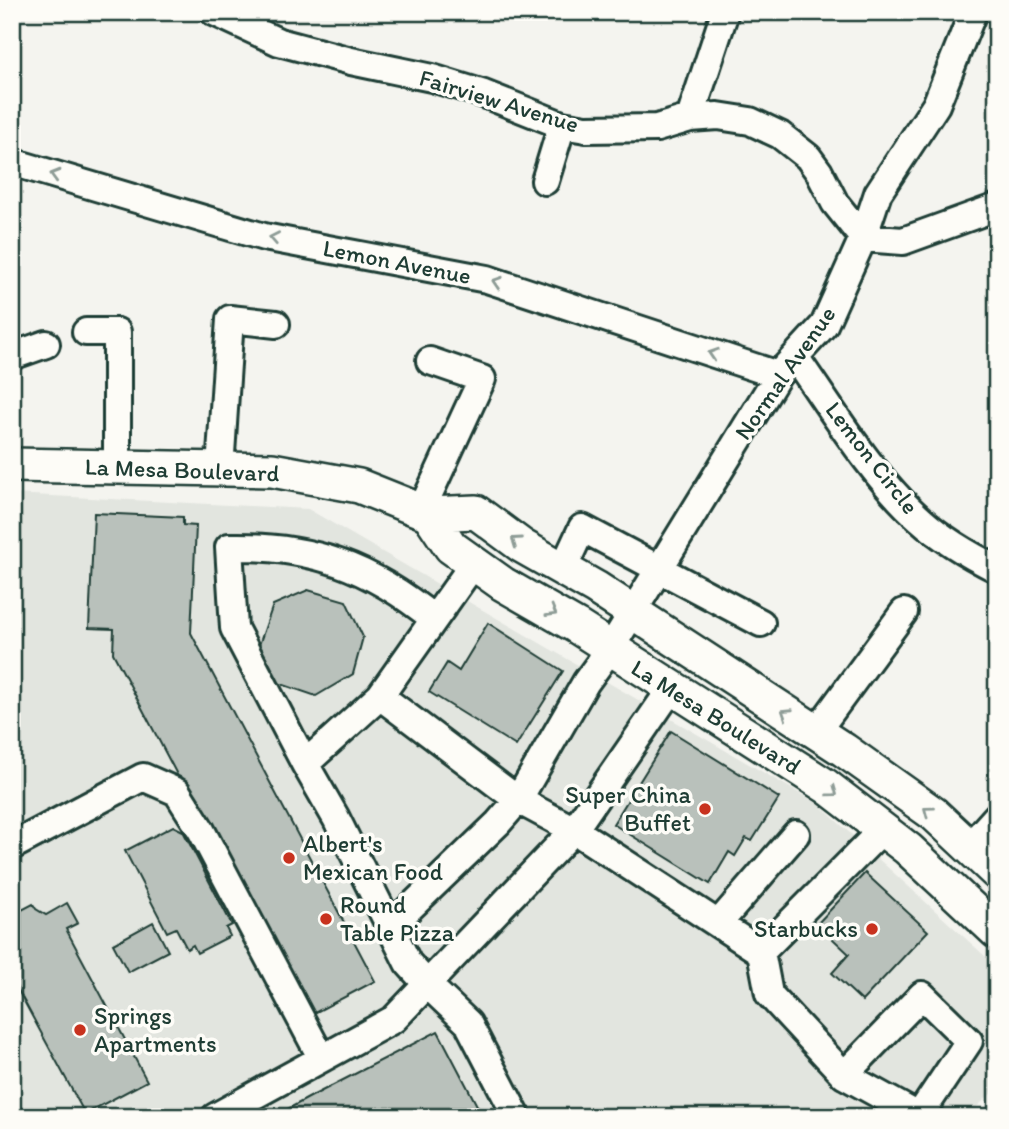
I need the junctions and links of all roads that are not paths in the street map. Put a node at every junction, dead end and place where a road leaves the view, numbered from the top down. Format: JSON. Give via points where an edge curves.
{"nodes":[{"id":1,"x":214,"y":12,"type":"edge"},
{"id":2,"x":724,"y":12,"type":"edge"},
{"id":3,"x":973,"y":12,"type":"edge"},
{"id":4,"x":690,"y":118,"type":"junction"},
{"id":5,"x":562,"y":125,"type":"junction"},
{"id":6,"x":12,"y":162,"type":"edge"},
{"id":7,"x":545,"y":181,"type":"dead end"},
{"id":8,"x":997,"y":207,"type":"edge"},
{"id":9,"x":863,"y":238,"type":"junction"},
{"id":10,"x":276,"y":324,"type":"dead end"},
{"id":11,"x":86,"y":332,"type":"dead end"},
{"id":12,"x":46,"y":344,"type":"dead end"},
{"id":13,"x":12,"y":356,"type":"edge"},
{"id":14,"x":430,"y":361,"type":"dead end"},
{"id":15,"x":786,"y":366,"type":"junction"},
{"id":16,"x":12,"y":465,"type":"edge"},
{"id":17,"x":117,"y":467,"type":"junction"},
{"id":18,"x":220,"y":469,"type":"junction"},
{"id":19,"x":425,"y":512,"type":"junction"},
{"id":20,"x":474,"y":563,"type":"junction"},
{"id":21,"x":660,"y":568,"type":"junction"},
{"id":22,"x":563,"y":569,"type":"junction"},
{"id":23,"x":997,"y":569,"type":"edge"},
{"id":24,"x":633,"y":612,"type":"junction"},
{"id":25,"x":904,"y":612,"type":"dead end"},
{"id":26,"x":434,"y":619,"type":"junction"},
{"id":27,"x":761,"y":623,"type":"dead end"},
{"id":28,"x":610,"y":649,"type":"junction"},
{"id":29,"x":671,"y":689,"type":"junction"},
{"id":30,"x":380,"y":696,"type":"junction"},
{"id":31,"x":816,"y":732,"type":"junction"},
{"id":32,"x":305,"y":764,"type":"junction"},
{"id":33,"x":518,"y":800,"type":"junction"},
{"id":34,"x":997,"y":816,"type":"edge"},
{"id":35,"x":574,"y":830,"type":"junction"},
{"id":36,"x":883,"y":830,"type":"junction"},
{"id":37,"x":796,"y":834,"type":"dead end"},
{"id":38,"x":12,"y":846,"type":"edge"},
{"id":39,"x":969,"y":847,"type":"junction"},
{"id":40,"x":997,"y":873,"type":"edge"},
{"id":41,"x":718,"y":924,"type":"junction"},
{"id":42,"x":389,"y":928,"type":"junction"},
{"id":43,"x":997,"y":932,"type":"edge"},
{"id":44,"x":761,"y":952,"type":"junction"},
{"id":45,"x":427,"y":984,"type":"junction"},
{"id":46,"x":321,"y":1057,"type":"junction"},
{"id":47,"x":844,"y":1075,"type":"junction"},
{"id":48,"x":912,"y":1115,"type":"edge"},
{"id":49,"x":215,"y":1117,"type":"edge"},
{"id":50,"x":516,"y":1117,"type":"edge"}],
"edges":[{"from":1,"to":5,"type":"street","name":"Fairview Avenue","via":[[279,43],[432,78]]},
{"from":2,"to":4,"type":"street"},
{"from":3,"to":9,"type":"street","name":"Normal Avenue","via":[[936,105],[878,193]]},
{"from":4,"to":5,"type":"street","name":"Fairview Avenue","via":[[657,128]]},
{"from":4,"to":9,"type":"street","name":"Fairview Avenue","via":[[734,117],[780,135],[808,157],[835,203]]},
{"from":5,"to":7,"type":"street"},
{"from":15,"to":6,"type":"street","name":"Lemon Avenue","one_way":true,"via":[[487,279],[264,237]]},
{"from":8,"to":9,"type":"street","via":[[902,241]]},
{"from":9,"to":15,"type":"street","name":"Normal Avenue","via":[[824,325]]},
{"from":10,"to":18,"type":"street","via":[[230,319]]},
{"from":11,"to":17,"type":"street","via":[[117,332]]},
{"from":12,"to":13,"type":"street"},
{"from":14,"to":19,"type":"street","via":[[482,379]]},
{"from":15,"to":21,"type":"street","name":"Normal Avenue"},
{"from":15,"to":23,"type":"street","name":"Lemon Circle","via":[[919,519]]},
{"from":16,"to":17,"type":"main road","name":"La Mesa Boulevard"},
{"from":17,"to":18,"type":"main road","name":"La Mesa Boulevard"},
{"from":18,"to":19,"type":"main road","name":"La Mesa Boulevard","via":[[272,470],[359,486]]},
{"from":19,"to":20,"type":"main road","name":"La Mesa Boulevard","via":[[451,547]]},
{"from":22,"to":19,"type":"main road","name":"La Mesa Boulevard","one_way":true,"via":[[476,512]]},
{"from":20,"to":26,"type":"street"},
{"from":20,"to":28,"type":"main road","name":"La Mesa Boulevard","one_way":true},
{"from":21,"to":22,"type":"street","via":[[582,528]]},
{"from":21,"to":24,"type":"street","name":"Normal Avenue"},
{"from":21,"to":27,"type":"street"},
{"from":22,"to":24,"type":"main road","name":"La Mesa Boulevard"},
{"from":24,"to":28,"type":"street","name":"Normal Avenue"},
{"from":31,"to":24,"type":"main road","name":"La Mesa Boulevard","one_way":true},
{"from":25,"to":31,"type":"street"},
{"from":26,"to":30,"type":"street"},
{"from":26,"to":32,"type":"street","via":[[383,582],[331,559],[281,548],[229,547],[234,628]]},
{"from":28,"to":29,"type":"main road","name":"La Mesa Boulevard"},
{"from":28,"to":33,"type":"street","name":"Normal Avenue"},
{"from":29,"to":35,"type":"street"},
{"from":29,"to":36,"type":"main road","name":"La Mesa Boulevard","one_way":true,"via":[[825,786]]},
{"from":30,"to":32,"type":"street"},
{"from":30,"to":33,"type":"street"},
{"from":39,"to":31,"type":"main road","name":"La Mesa Boulevard","one_way":true,"via":[[933,814]]},
{"from":32,"to":42,"type":"street"},
{"from":33,"to":35,"type":"street"},
{"from":33,"to":42,"type":"street","name":"Normal Avenue"},
{"from":34,"to":39,"type":"street"},
{"from":35,"to":41,"type":"street"},
{"from":35,"to":45,"type":"street"},
{"from":36,"to":43,"type":"main road","name":"La Mesa Boulevard"},
{"from":36,"to":44,"type":"street"},
{"from":37,"to":41,"type":"street"},
{"from":38,"to":46,"type":"street","via":[[143,777],[177,792]]},
{"from":39,"to":40,"type":"main road","name":"La Mesa Boulevard"},
{"from":41,"to":44,"type":"street"},
{"from":42,"to":45,"type":"street","via":[[408,963]]},
{"from":44,"to":47,"type":"street","via":[[769,994]]},
{"from":45,"to":46,"type":"street","via":[[394,1019]]},
{"from":45,"to":50,"type":"street","via":[[468,1023]]},
{"from":46,"to":49,"type":"street"},
{"from":47,"to":48,"type":"street"},
{"from":47,"to":48,"type":"street","via":[[922,995],[970,1041]]}]}
